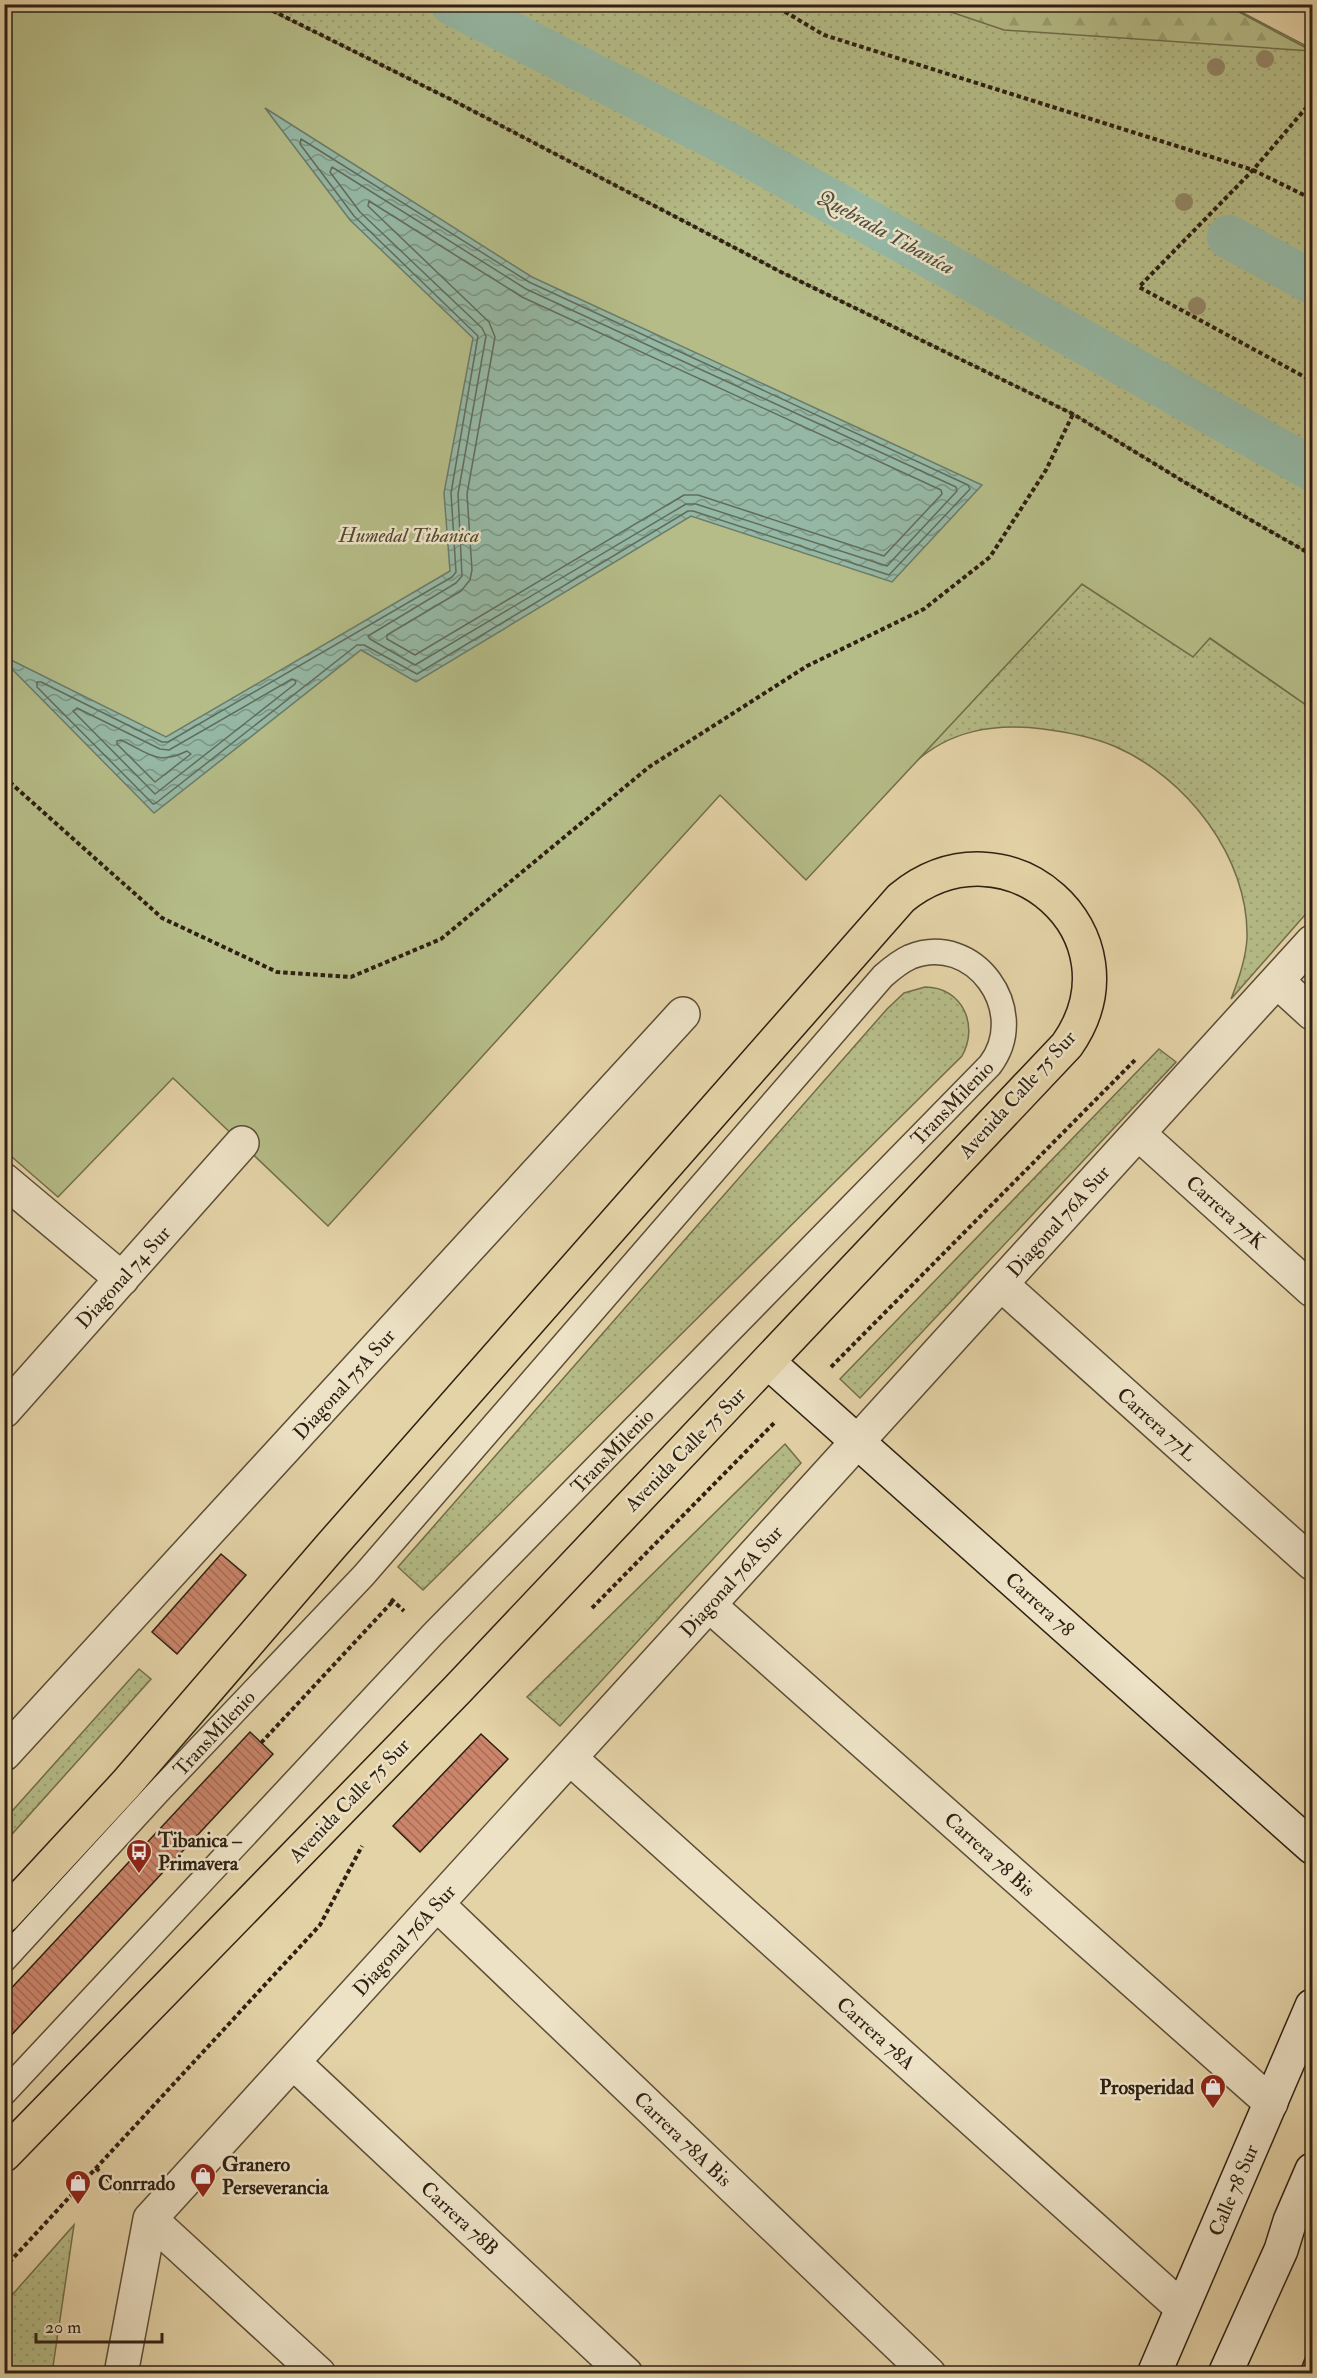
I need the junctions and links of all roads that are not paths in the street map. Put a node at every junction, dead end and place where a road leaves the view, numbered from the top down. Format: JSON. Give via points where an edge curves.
{"nodes":[{"id":1,"x":1312,"y":942,"type":"edge"},
{"id":2,"x":1277,"y":981,"type":"junction"},
{"id":3,"x":1312,"y":1013,"type":"edge"},
{"id":4,"x":683,"y":1014,"type":"dead end"},
{"id":5,"x":1138,"y":1134,"type":"junction"},
{"id":6,"x":242,"y":1143,"type":"dead end"},
{"id":7,"x":4,"y":1180,"type":"edge"},
{"id":8,"x":122,"y":1279,"type":"junction"},
{"id":9,"x":1001,"y":1284,"type":"junction"},
{"id":10,"x":1312,"y":1290,"type":"edge"},
{"id":11,"x":768,"y":1362,"type":"junction"},
{"id":12,"x":5,"y":1410,"type":"edge"},
{"id":13,"x":858,"y":1442,"type":"junction"},
{"id":14,"x":1312,"y":1563,"type":"edge"},
{"id":15,"x":709,"y":1605,"type":"junction"},
{"id":16,"x":4,"y":1754,"type":"edge"},
{"id":17,"x":570,"y":1758,"type":"junction"},
{"id":18,"x":1312,"y":1846,"type":"edge"},
{"id":19,"x":437,"y":1904,"type":"junction"},
{"id":20,"x":4,"y":1916,"type":"edge"},
{"id":21,"x":4,"y":1960,"type":"edge"},
{"id":22,"x":1312,"y":2006,"type":"edge"},
{"id":23,"x":293,"y":2062,"type":"junction"},
{"id":24,"x":4,"y":2094,"type":"edge"},
{"id":25,"x":1270,"y":2103,"type":"junction"},
{"id":26,"x":4,"y":2155,"type":"edge"},
{"id":27,"x":1312,"y":2170,"type":"edge"},
{"id":28,"x":150,"y":2219,"type":"junction"},
{"id":29,"x":1182,"y":2308,"type":"junction"},
{"id":30,"x":316,"y":2372,"type":"edge"},
{"id":31,"x":121,"y":2373,"type":"edge"},
{"id":32,"x":627,"y":2373,"type":"edge"},
{"id":33,"x":929,"y":2373,"type":"edge"},
{"id":34,"x":1154,"y":2373,"type":"edge"},
{"id":35,"x":1225,"y":2373,"type":"edge"}],
"edges":[{"from":1,"to":2,"type":"street","name":"Diagonal 76A Sur"},
{"from":2,"to":3,"type":"street"},
{"from":2,"to":5,"type":"street","name":"Diagonal 76A Sur"},
{"from":4,"to":16,"type":"street","name":"Diagonal 75A Sur"},
{"from":5,"to":9,"type":"street","name":"Diagonal 76A Sur"},
{"from":5,"to":10,"type":"street","name":"Carrera 77K"},
{"from":6,"to":8,"type":"street","name":"Diagonal 74 Sur"},
{"from":7,"to":8,"type":"street"},
{"from":8,"to":12,"type":"street","name":"Diagonal 74 Sur"},
{"from":9,"to":13,"type":"street","name":"Diagonal 76A Sur"},
{"from":9,"to":14,"type":"street","name":"Carrera 77L"},
{"from":11,"to":13,"type":"street","name":"Carrera 78"},
{"from":11,"to":20,"type":"main road","name":"Avenida Calle 75 Sur","via":[[1074,1034],[1086,999],[1087,961],[1076,928],[1040,887],[1004,871],[972,869],[938,876],[901,898],[126,1784]]},
{"from":11,"to":26,"type":"main road","name":"Avenida Calle 75 Sur","via":[[457,1690]]},
{"from":13,"to":15,"type":"street","name":"Diagonal 76A Sur"},
{"from":13,"to":18,"type":"street","name":"Carrera 78"},
{"from":15,"to":17,"type":"street","name":"Diagonal 76A Sur"},
{"from":15,"to":25,"type":"street","name":"Carrera 78 Bis"},
{"from":17,"to":19,"type":"street","name":"Diagonal 76A Sur"},
{"from":17,"to":29,"type":"street","name":"Carrera 78A"},
{"from":19,"to":23,"type":"street","name":"Diagonal 76A Sur"},
{"from":19,"to":33,"type":"street","name":"Carrera 78A Bis"},
{"from":21,"to":24,"type":"lane","name":"TransMilenio","via":[[364,1575],[883,976],[911,957],[933,953],[956,957],[985,975],[998,994],[1004,1015],[1004,1039],[990,1065],[432,1635]]},
{"from":22,"to":25,"type":"street","name":"Calle 78 Sur"},
{"from":23,"to":28,"type":"street","name":"Diagonal 76A Sur"},
{"from":23,"to":32,"type":"street","name":"Carrera 78B"},
{"from":25,"to":29,"type":"street","name":"Calle 78 Sur"},
{"from":27,"to":35,"type":"street","via":[[1281,2250]]},
{"from":28,"to":30,"type":"street"},
{"from":28,"to":31,"type":"street"},
{"from":29,"to":34,"type":"street","name":"Calle 78 Sur"}]}
